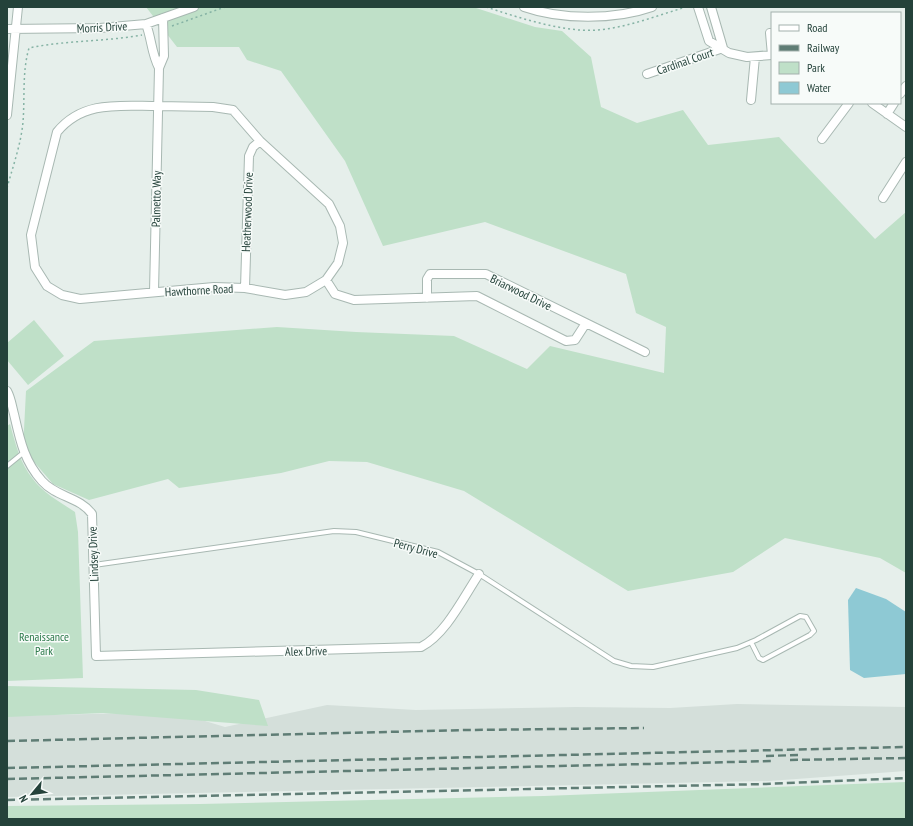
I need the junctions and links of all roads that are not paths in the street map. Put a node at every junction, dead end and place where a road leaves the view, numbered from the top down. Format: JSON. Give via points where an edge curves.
{"nodes":[{"id":1,"x":18,"y":7,"type":"edge"},
{"id":2,"x":194,"y":7,"type":"edge"},
{"id":3,"x":524,"y":7,"type":"edge"},
{"id":4,"x":652,"y":7,"type":"edge"},
{"id":5,"x":698,"y":7,"type":"edge"},
{"id":6,"x":711,"y":7,"type":"edge"},
{"id":7,"x":163,"y":18,"type":"junction"},
{"id":8,"x":146,"y":24,"type":"junction"},
{"id":9,"x":11,"y":28,"type":"edge"},
{"id":10,"x":770,"y":33,"type":"dead end"},
{"id":11,"x":771,"y":44,"type":"edge"},
{"id":12,"x":723,"y":48,"type":"junction"},
{"id":13,"x":771,"y":55,"type":"edge"},
{"id":14,"x":755,"y":57,"type":"junction"},
{"id":15,"x":159,"y":68,"type":"junction"},
{"id":16,"x":647,"y":74,"type":"dead end"},
{"id":17,"x":751,"y":100,"type":"dead end"},
{"id":18,"x":849,"y":104,"type":"edge"},
{"id":19,"x":873,"y":104,"type":"edge"},
{"id":20,"x":893,"y":104,"type":"edge"},
{"id":21,"x":158,"y":106,"type":"junction"},
{"id":22,"x":887,"y":114,"type":"junction"},
{"id":23,"x":7,"y":115,"type":"edge"},
{"id":24,"x":906,"y":127,"type":"edge"},
{"id":25,"x":822,"y":139,"type":"dead end"},
{"id":26,"x":260,"y":141,"type":"junction"},
{"id":27,"x":906,"y":162,"type":"edge"},
{"id":28,"x":883,"y":198,"type":"dead end"},
{"id":29,"x":326,"y":280,"type":"junction"},
{"id":30,"x":245,"y":288,"type":"junction"},
{"id":31,"x":154,"y":292,"type":"junction"},
{"id":32,"x":427,"y":298,"type":"junction"},
{"id":33,"x":586,"y":323,"type":"junction"},
{"id":34,"x":645,"y":352,"type":"dead end"},
{"id":35,"x":7,"y":391,"type":"edge"},
{"id":36,"x":23,"y":453,"type":"junction"},
{"id":37,"x":7,"y":466,"type":"edge"},
{"id":38,"x":94,"y":565,"type":"junction"},
{"id":39,"x":479,"y":574,"type":"junction"},
{"id":40,"x":754,"y":641,"type":"junction"},
{"id":41,"x":96,"y":656,"type":"joint"}],
"edges":[{"from":1,"to":9,"type":"street"},
{"from":2,"to":7,"type":"street","name":"Morris Drive"},
{"from":3,"to":4,"type":"street","via":[[574,16],[621,15]]},
{"from":5,"to":12,"type":"street","via":[[709,41]]},
{"from":6,"to":12,"type":"street"},
{"from":7,"to":8,"type":"street","name":"Morris Drive"},
{"from":7,"to":15,"type":"street","via":[[164,56]]},
{"from":8,"to":9,"type":"street","name":"Morris Drive","via":[[100,28]]},
{"from":8,"to":15,"type":"street","via":[[150,33],[152,56]]},
{"from":9,"to":23,"type":"street"},
{"from":10,"to":11,"type":"street"},
{"from":12,"to":14,"type":"street","via":[[728,53]]},
{"from":12,"to":16,"type":"street","name":"Cardinal Court"},
{"from":13,"to":14,"type":"street"},
{"from":14,"to":17,"type":"street"},
{"from":15,"to":21,"type":"street"},
{"from":18,"to":25,"type":"street"},
{"from":19,"to":22,"type":"street"},
{"from":20,"to":22,"type":"street"},
{"from":21,"to":26,"type":"street","name":"Hawthorne Road","via":[[214,106],[233,110]]},
{"from":21,"to":31,"type":"street","name":"Palmetto Way"},
{"from":21,"to":31,"type":"street","name":"Hawthorne Road","via":[[99,107],[66,121],[57,132],[31,235],[35,267],[47,286],[62,295],[80,299]]},
{"from":22,"to":24,"type":"street"},
{"from":26,"to":29,"type":"street","name":"Hawthorne Road","via":[[329,204],[340,226],[343,243],[338,263]]},
{"from":26,"to":30,"type":"street","name":"Heatherwood Drive","via":[[248,156]]},
{"from":27,"to":28,"type":"street"},
{"from":29,"to":30,"type":"street","name":"Hawthorne Road","via":[[306,292],[285,295]]},
{"from":29,"to":32,"type":"street","name":"Briarwood Drive","via":[[335,294],[354,300]]},
{"from":30,"to":31,"type":"street","name":"Hawthorne Road","via":[[188,288]]},
{"from":32,"to":33,"type":"street","name":"Briarwood Drive","via":[[477,296],[566,341],[575,340]]},
{"from":32,"to":33,"type":"street","name":"Briarwood Drive","via":[[427,279],[430,274],[486,274]]},
{"from":33,"to":34,"type":"street","name":"Briarwood Drive"},
{"from":35,"to":36,"type":"street","name":"Lindsey Drive"},
{"from":36,"to":37,"type":"lane"},
{"from":36,"to":38,"type":"street","name":"Lindsey Drive","via":[[43,483],[58,494],[86,507],[92,514]]},
{"from":38,"to":39,"type":"lane","name":"Perry Drive","via":[[334,531],[356,532],[438,552]]},
{"from":38,"to":41,"type":"street","name":"Lindsey Drive"},
{"from":39,"to":40,"type":"lane","name":"Perry Drive","via":[[614,661],[631,666],[653,667],[737,648]]},
{"from":39,"to":41,"type":"street","name":"Alex Drive","via":[[439,634],[421,647]]},
{"from":40,"to":40,"type":"lane","name":"Perry Drive","via":[[800,616],[806,617],[814,631],[763,660],[759,658]]}]}
